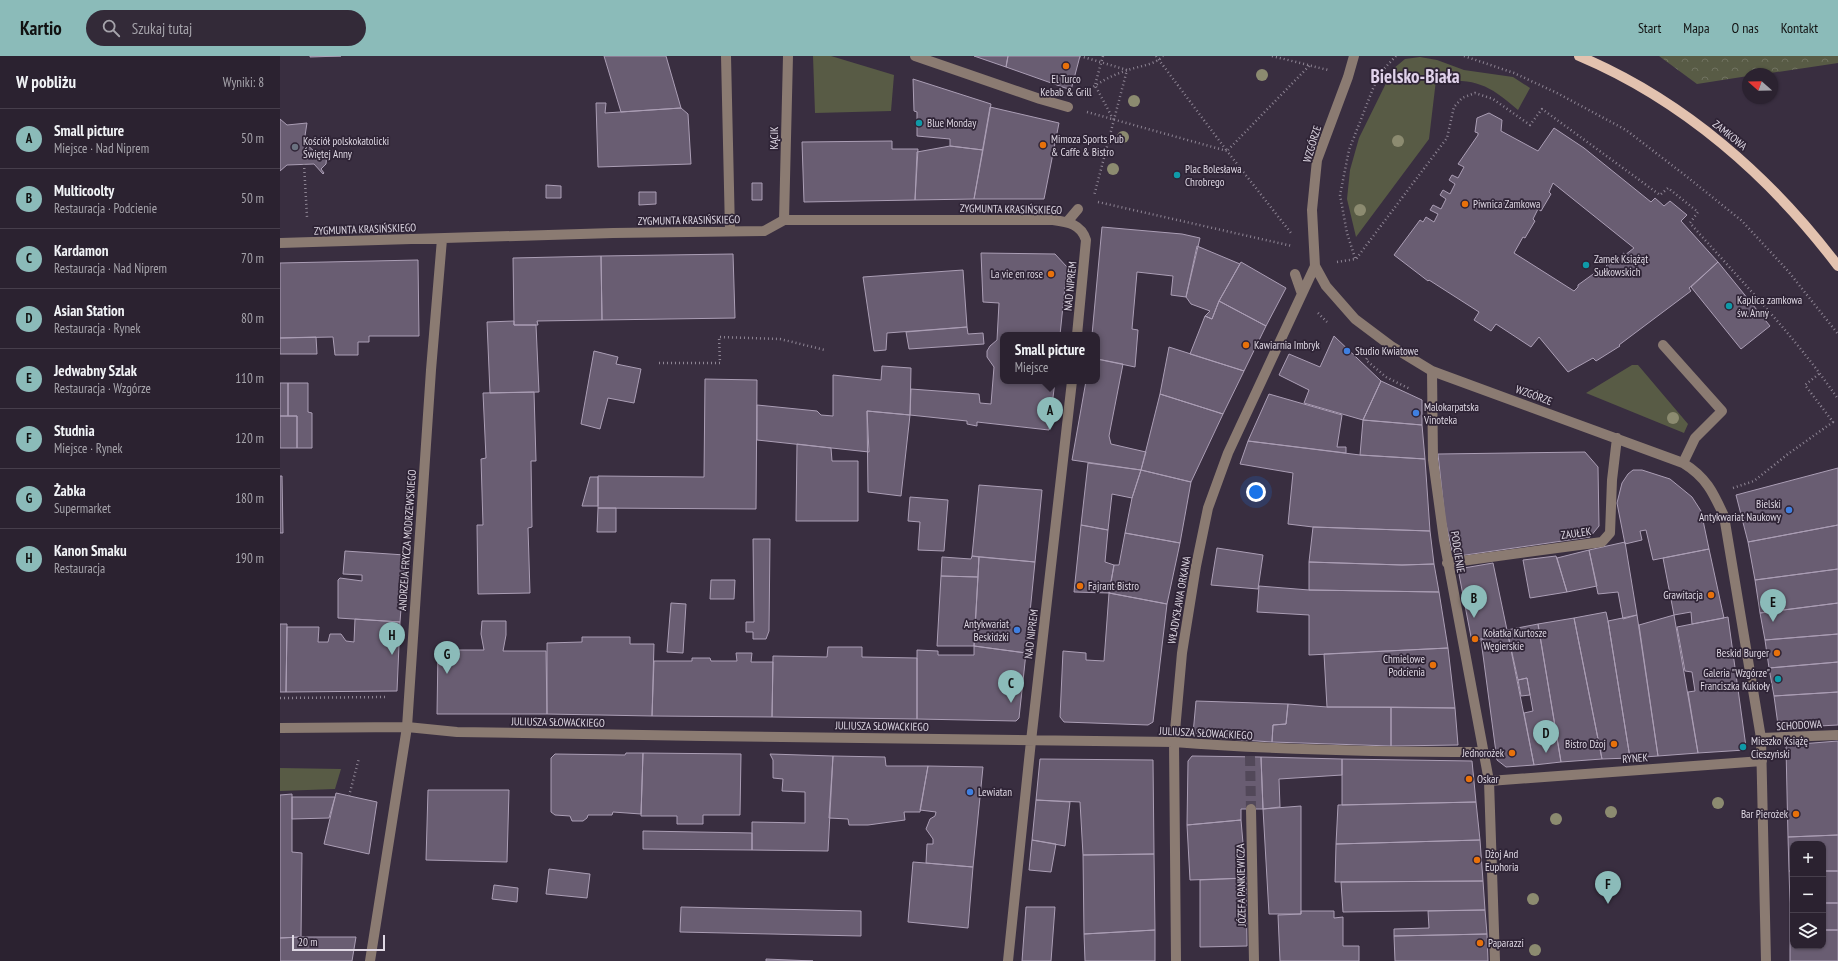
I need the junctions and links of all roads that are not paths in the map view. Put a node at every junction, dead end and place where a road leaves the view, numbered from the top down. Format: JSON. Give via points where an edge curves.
{"nodes":[{"id":1,"x":726,"y":56,"type":"edge"},
{"id":2,"x":788,"y":56,"type":"edge"},
{"id":3,"x":915,"y":56,"type":"edge"},
{"id":4,"x":1354,"y":56,"type":"edge"},
{"id":5,"x":1580,"y":56,"type":"edge"},
{"id":6,"x":1068,"y":107,"type":"road end"},
{"id":7,"x":1078,"y":210,"type":"dead end"},
{"id":8,"x":784,"y":220,"type":"junction"},
{"id":9,"x":1067,"y":222,"type":"junction"},
{"id":10,"x":730,"y":231,"type":"junction"},
{"id":11,"x":442,"y":239,"type":"junction"},
{"id":12,"x":1086,"y":240,"type":"joint"},
{"id":13,"x":280,"y":243,"type":"edge"},
{"id":14,"x":1315,"y":266,"type":"junction"},
{"id":15,"x":1838,"y":266,"type":"edge"},
{"id":16,"x":1295,"y":274,"type":"dead end"},
{"id":17,"x":1302,"y":294,"type":"junction"},
{"id":18,"x":1077,"y":332,"type":"edge"},
{"id":19,"x":1664,"y":344,"type":"dead end"},
{"id":20,"x":1432,"y":371,"type":"junction"},
{"id":21,"x":1072,"y":384,"type":"edge"},
{"id":22,"x":1617,"y":438,"type":"junction"},
{"id":23,"x":1683,"y":463,"type":"junction"},
{"id":24,"x":1447,"y":563,"type":"junction"},
{"id":25,"x":407,"y":727,"type":"junction"},
{"id":26,"x":280,"y":728,"type":"edge"},
{"id":27,"x":1838,"y":735,"type":"edge"},
{"id":28,"x":1761,"y":738,"type":"junction"},
{"id":29,"x":1031,"y":741,"type":"junction"},
{"id":30,"x":1174,"y":742,"type":"junction"},
{"id":31,"x":1483,"y":752,"type":"junction"},
{"id":32,"x":1762,"y":761,"type":"junction"},
{"id":33,"x":1489,"y":781,"type":"junction"},
{"id":34,"x":1251,"y":809,"type":"tunnel mouth"},
{"id":35,"x":370,"y":961,"type":"edge"},
{"id":36,"x":1008,"y":961,"type":"edge"},
{"id":37,"x":1176,"y":961,"type":"edge"},
{"id":38,"x":1254,"y":961,"type":"edge"},
{"id":39,"x":1495,"y":961,"type":"edge"},
{"id":40,"x":1766,"y":961,"type":"edge"}],
"edges":[{"from":1,"to":10,"type":"street"},
{"from":2,"to":8,"type":"street","name":"KĄCIK"},
{"from":3,"to":6,"type":"street"},
{"from":4,"to":14,"type":"street","name":"WZGÓRZE","via":[[1317,160],[1312,210]]},
{"from":5,"to":15,"type":"main road","name":"ZAMKOWA","via":[[1628,79],[1664,101],[1741,159],[1778,195]]},
{"from":7,"to":9,"type":"street"},
{"from":8,"to":9,"type":"street","name":"ZYGMUNTA KRASIŃSKIEGO"},
{"from":8,"to":10,"type":"street","name":"ZYGMUNTA KRASIŃSKIEGO","via":[[764,231]]},
{"from":9,"to":12,"type":"street","name":"ZYGMUNTA KRASIŃSKIEGO","via":[[1084,232]]},
{"from":10,"to":11,"type":"street","name":"ZYGMUNTA KRASIŃSKIEGO"},
{"from":11,"to":13,"type":"street","name":"ZYGMUNTA KRASIŃSKIEGO"},
{"from":11,"to":25,"type":"street","name":"ANDRZEJA FRYCZA MODRZEWSKIEGO"},
{"from":12,"to":18,"type":"street","name":"NAD NIPREM"},
{"from":14,"to":17,"type":"street","name":"WŁADYSŁAWA ORKANA"},
{"from":14,"to":20,"type":"street","name":"WZGÓRZE","via":[[1326,286],[1355,319],[1391,346]]},
{"from":16,"to":17,"type":"street"},
{"from":17,"to":30,"type":"street","name":"WŁADYSŁAWA ORKANA","via":[[1228,453],[1208,508],[1182,653]]},
{"from":19,"to":23,"type":"street","via":[[1722,411],[1695,438]]},
{"from":20,"to":22,"type":"street","name":"WZGÓRZE"},
{"from":20,"to":24,"type":"street","name":"PODCIENIE","via":[[1433,460]]},
{"from":21,"to":29,"type":"street","name":"NAD NIPREM"},
{"from":22,"to":23,"type":"street","name":"WZGÓRZE"},
{"from":22,"to":24,"type":"street","name":"ZAUŁEK","via":[[1610,533],[1602,542]]},
{"from":23,"to":28,"type":"street","name":"WZGÓRZE","via":[[1695,470],[1711,487],[1724,516]]},
{"from":24,"to":31,"type":"street","name":"PODCIENIE"},
{"from":25,"to":26,"type":"street","name":"JULIUSZA SŁOWACKIEGO"},
{"from":25,"to":29,"type":"street","name":"JULIUSZA SŁOWACKIEGO","via":[[457,732]]},
{"from":25,"to":35,"type":"street","name":"ANDRZEJA FRYCZA MODRZEWSKIEGO"},
{"from":27,"to":28,"type":"street","name":"SCHODOWA"},
{"from":28,"to":32,"type":"street","name":"WZGÓRZE"},
{"from":29,"to":30,"type":"street","name":"JULIUSZA SŁOWACKIEGO"},
{"from":29,"to":36,"type":"street","name":"NAD NIPREM"},
{"from":30,"to":31,"type":"street","name":"JULIUSZA SŁOWACKIEGO","via":[[1250,748],[1389,753]]},
{"from":30,"to":37,"type":"street","name":"WŁADYSŁAWA ORKANA"},
{"from":31,"to":33,"type":"street","name":"PODCIENIE"},
{"from":32,"to":33,"type":"street","name":"RYNEK"},
{"from":32,"to":40,"type":"street"},
{"from":33,"to":39,"type":"street"},
{"from":34,"to":38,"type":"street","name":"JÓZEFA PANKIEWICZA"}]}
